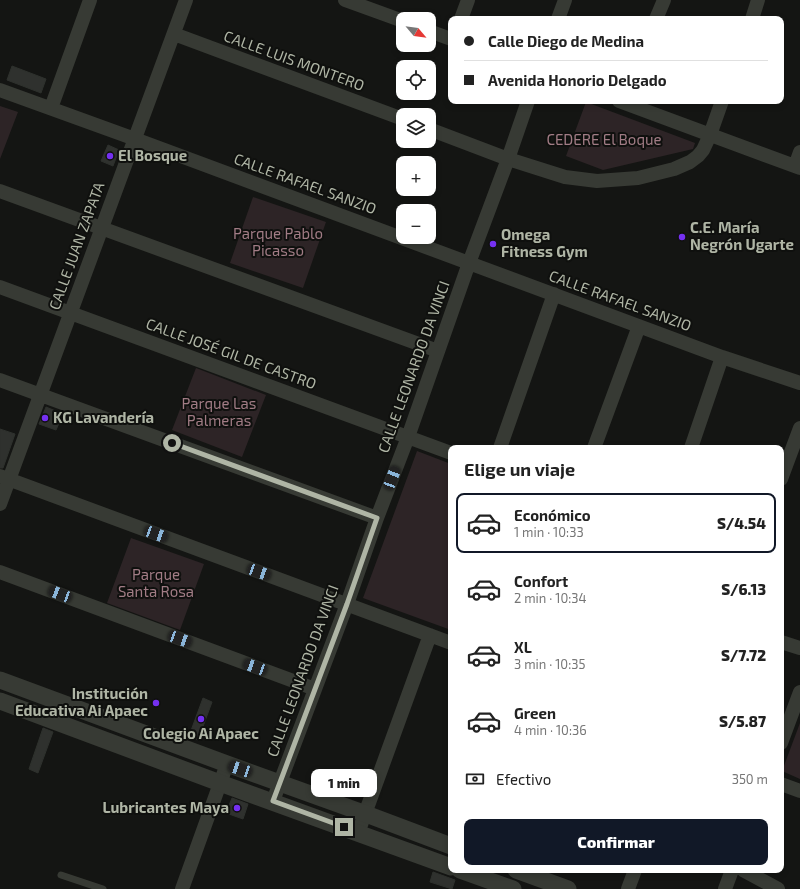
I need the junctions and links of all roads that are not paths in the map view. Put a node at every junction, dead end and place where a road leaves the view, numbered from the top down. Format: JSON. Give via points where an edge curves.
{"nodes":[{"id":1,"x":186,"y":0,"type":"edge"},
{"id":2,"x":345,"y":0,"type":"edge"},
{"id":3,"x":468,"y":0,"type":"edge"},
{"id":4,"x":565,"y":0,"type":"edge"},
{"id":5,"x":664,"y":0,"type":"edge"},
{"id":6,"x":758,"y":0,"type":"edge"},
{"id":7,"x":87,"y":1,"type":"edge"},
{"id":8,"x":462,"y":16,"type":"edge"},
{"id":9,"x":559,"y":16,"type":"edge"},
{"id":10,"x":657,"y":16,"type":"edge"},
{"id":11,"x":753,"y":16,"type":"edge"},
{"id":12,"x":396,"y":18,"type":"edge"},
{"id":13,"x":174,"y":34,"type":"junction"},
{"id":14,"x":436,"y":34,"type":"edge"},
{"id":15,"x":448,"y":38,"type":"edge"},
{"id":16,"x":0,"y":90,"type":"edge"},
{"id":17,"x":527,"y":104,"type":"edge"},
{"id":18,"x":628,"y":104,"type":"edge"},
{"id":19,"x":721,"y":104,"type":"edge"},
{"id":20,"x":51,"y":108,"type":"junction"},
{"id":21,"x":396,"y":116,"type":"edge"},
{"id":22,"x":436,"y":132,"type":"edge"},
{"id":23,"x":710,"y":135,"type":"junction"},
{"id":24,"x":135,"y":139,"type":"junction"},
{"id":25,"x":800,"y":152,"type":"edge"},
{"id":26,"x":508,"y":158,"type":"junction"},
{"id":27,"x":797,"y":167,"type":"edge"},
{"id":28,"x":0,"y":191,"type":"edge"},
{"id":29,"x":102,"y":228,"type":"junction"},
{"id":30,"x":469,"y":263,"type":"junction"},
{"id":31,"x":0,"y":287,"type":"edge"},
{"id":32,"x":554,"y":294,"type":"junction"},
{"id":33,"x":71,"y":313,"type":"junction"},
{"id":34,"x":639,"y":326,"type":"junction"},
{"id":35,"x":438,"y":351,"type":"junction"},
{"id":36,"x":722,"y":357,"type":"junction"},
{"id":37,"x":0,"y":380,"type":"edge"},
{"id":38,"x":800,"y":384,"type":"edge"},
{"id":39,"x":40,"y":395,"type":"junction"},
{"id":40,"x":800,"y":428,"type":"edge"},
{"id":41,"x":408,"y":437,"type":"junction"},
{"id":42,"x":501,"y":445,"type":"edge"},
{"id":43,"x":595,"y":445,"type":"edge"},
{"id":44,"x":692,"y":445,"type":"edge"},
{"id":45,"x":448,"y":452,"type":"edge"},
{"id":46,"x":784,"y":471,"type":"edge"},
{"id":47,"x":5,"y":478,"type":"edge"},
{"id":48,"x":0,"y":504,"type":"edge"},
{"id":49,"x":377,"y":518,"type":"junction"},
{"id":50,"x":0,"y":572,"type":"edge"},
{"id":51,"x":347,"y":604,"type":"junction"},
{"id":52,"x":430,"y":635,"type":"junction"},
{"id":53,"x":448,"y":642,"type":"edge"},
{"id":54,"x":784,"y":643,"type":"edge"},
{"id":55,"x":800,"y":648,"type":"edge"},
{"id":56,"x":0,"y":680,"type":"edge"},
{"id":57,"x":315,"y":689,"type":"junction"},
{"id":58,"x":800,"y":692,"type":"edge"},
{"id":59,"x":0,"y":701,"type":"edge"},
{"id":60,"x":784,"y":735,"type":"edge"},
{"id":61,"x":227,"y":764,"type":"junction"},
{"id":62,"x":220,"y":783,"type":"junction"},
{"id":63,"x":280,"y":783,"type":"junction"},
{"id":64,"x":784,"y":785,"type":"edge"},
{"id":65,"x":800,"y":791,"type":"edge"},
{"id":66,"x":273,"y":801,"type":"junction"},
{"id":67,"x":366,"y":814,"type":"junction"},
{"id":68,"x":358,"y":833,"type":"junction"},
{"id":69,"x":448,"y":843,"type":"edge"},
{"id":70,"x":448,"y":854,"type":"edge"},
{"id":71,"x":446,"y":865,"type":"edge"},
{"id":72,"x":468,"y":873,"type":"edge"},
{"id":73,"x":534,"y":873,"type":"edge"},
{"id":74,"x":634,"y":873,"type":"edge"},
{"id":75,"x":731,"y":873,"type":"edge"},
{"id":76,"x":749,"y":873,"type":"edge"},
{"id":77,"x":61,"y":875,"type":"dead end"},
{"id":78,"x":103,"y":889,"type":"edge"},
{"id":79,"x":182,"y":889,"type":"edge"},
{"id":80,"x":513,"y":889,"type":"edge"},
{"id":81,"x":568,"y":889,"type":"edge"},
{"id":82,"x":628,"y":889,"type":"edge"},
{"id":83,"x":725,"y":889,"type":"edge"},
{"id":84,"x":778,"y":889,"type":"edge"}],
"edges":[{"from":1,"to":13,"type":"street","name":"CALLE JUAN ZAPATA"},
{"from":2,"to":12,"type":"street"},
{"from":3,"to":8,"type":"street"},
{"from":4,"to":9,"type":"street"},
{"from":5,"to":10,"type":"street"},
{"from":6,"to":11,"type":"street"},
{"from":7,"to":20,"type":"street"},
{"from":13,"to":21,"type":"street","name":"CALLE LUIS MONTERO"},
{"from":13,"to":24,"type":"street","name":"CALLE JUAN ZAPATA"},
{"from":14,"to":15,"type":"street"},
{"from":16,"to":20,"type":"street","name":"CALLE RAFAEL SANZIO"},
{"from":17,"to":26,"type":"street","name":"CALLE LEONARDO DA VINCI"},
{"from":18,"to":23,"type":"street"},
{"from":19,"to":23,"type":"street"},
{"from":20,"to":24,"type":"street","name":"CALLE RAFAEL SANZIO"},
{"from":22,"to":26,"type":"street"},
{"from":23,"to":26,"type":"street","via":[[703,150],[690,162],[674,170],[638,178],[597,181],[565,177]]},
{"from":23,"to":27,"type":"street"},
{"from":24,"to":29,"type":"street","name":"CALLE JUAN ZAPATA"},
{"from":24,"to":30,"type":"street","name":"CALLE RAFAEL SANZIO"},
{"from":25,"to":27,"type":"street"},
{"from":26,"to":30,"type":"street","name":"CALLE LEONARDO DA VINCI"},
{"from":28,"to":29,"type":"street"},
{"from":29,"to":33,"type":"street","name":"CALLE JUAN ZAPATA"},
{"from":29,"to":35,"type":"street"},
{"from":30,"to":32,"type":"street","name":"CALLE RAFAEL SANZIO"},
{"from":30,"to":35,"type":"street","name":"CALLE LEONARDO DA VINCI"},
{"from":31,"to":33,"type":"street","name":"CALLE JOSÉ GIL DE CASTRO"},
{"from":32,"to":34,"type":"street","name":"CALLE RAFAEL SANZIO"},
{"from":32,"to":42,"type":"street"},
{"from":33,"to":39,"type":"street","name":"CALLE JUAN ZAPATA"},
{"from":33,"to":41,"type":"street","name":"CALLE JOSÉ GIL DE CASTRO"},
{"from":34,"to":36,"type":"street","name":"CALLE RAFAEL SANZIO"},
{"from":34,"to":43,"type":"street"},
{"from":35,"to":41,"type":"street","name":"CALLE LEONARDO DA VINCI"},
{"from":36,"to":38,"type":"street","name":"CALLE RAFAEL SANZIO"},
{"from":36,"to":44,"type":"street"},
{"from":37,"to":39,"type":"street"},
{"from":39,"to":47,"type":"street","name":"CALLE JUAN ZAPATA"},
{"from":39,"to":49,"type":"street"},
{"from":40,"to":46,"type":"street"},
{"from":41,"to":45,"type":"street","name":"CALLE JOSÉ GIL DE CASTRO"},
{"from":41,"to":49,"type":"street","name":"CALLE LEONARDO DA VINCI"},
{"from":47,"to":48,"type":"street","name":"CALLE JUAN ZAPATA"},
{"from":47,"to":51,"type":"street"},
{"from":49,"to":51,"type":"street","name":"CALLE LEONARDO DA VINCI"},
{"from":50,"to":57,"type":"street"},
{"from":51,"to":52,"type":"street"},
{"from":51,"to":57,"type":"street","name":"CALLE LEONARDO DA VINCI"},
{"from":52,"to":53,"type":"street"},
{"from":52,"to":67,"type":"street"},
{"from":54,"to":55,"type":"street"},
{"from":56,"to":61,"type":"street"},
{"from":57,"to":63,"type":"street","name":"CALLE LEONARDO DA VINCI"},
{"from":58,"to":60,"type":"street"},
{"from":59,"to":62,"type":"street"},
{"from":61,"to":62,"type":"street"},
{"from":61,"to":63,"type":"street"},
{"from":62,"to":66,"type":"street"},
{"from":62,"to":79,"type":"street"},
{"from":63,"to":66,"type":"street","name":"CALLE LEONARDO DA VINCI"},
{"from":63,"to":67,"type":"street"},
{"from":64,"to":65,"type":"street"},
{"from":66,"to":68,"type":"street"},
{"from":67,"to":68,"type":"street"},
{"from":67,"to":69,"type":"street"},
{"from":68,"to":71,"type":"street"},
{"from":70,"to":71,"type":"street"},
{"from":72,"to":80,"type":"street"},
{"from":73,"to":81,"type":"street"},
{"from":74,"to":82,"type":"street"},
{"from":75,"to":83,"type":"street"},
{"from":76,"to":84,"type":"street"},
{"from":77,"to":78,"type":"lane"}]}
